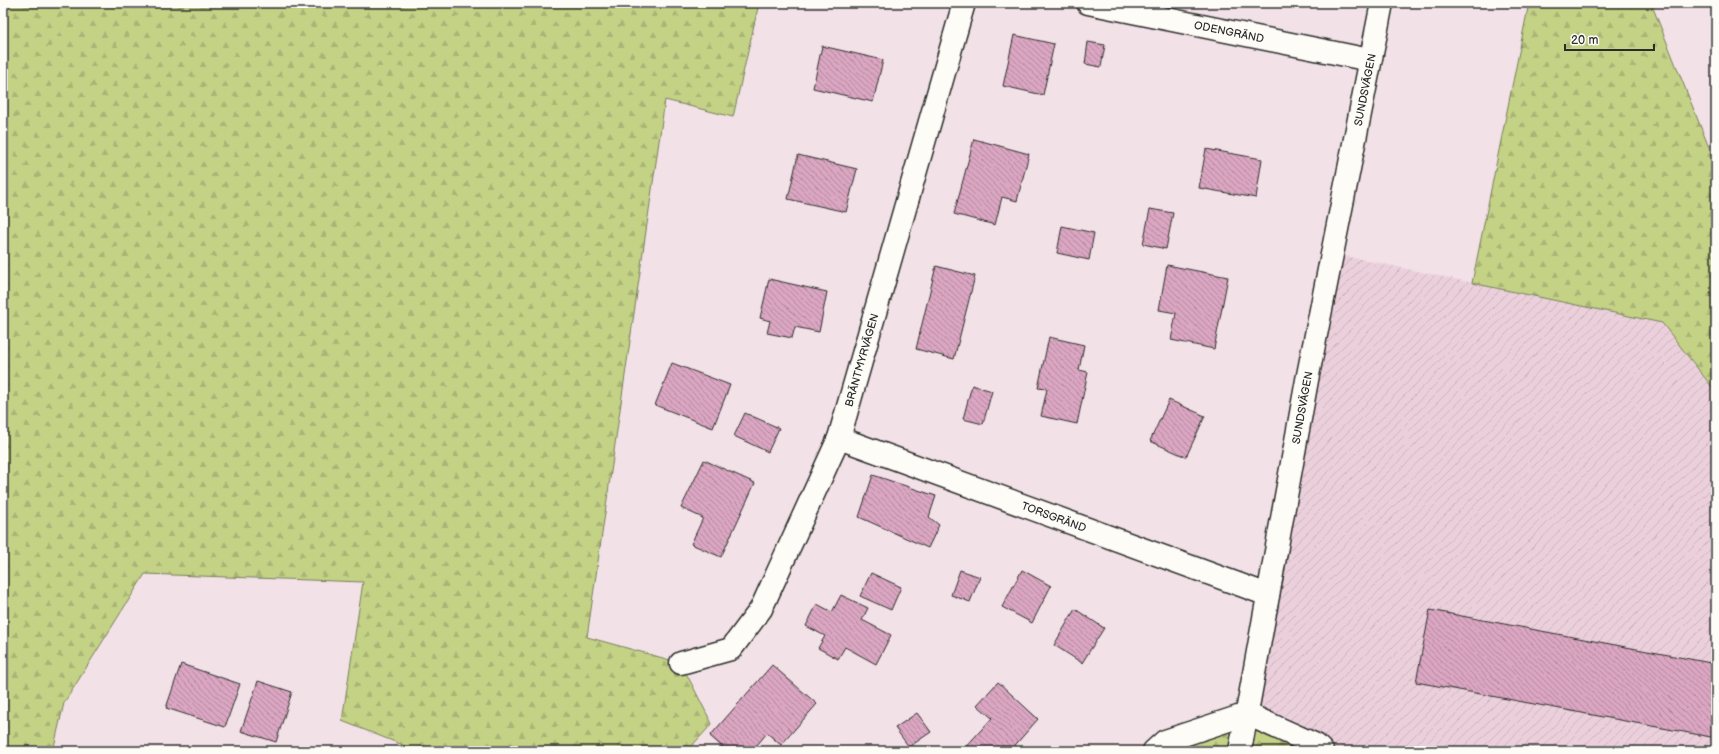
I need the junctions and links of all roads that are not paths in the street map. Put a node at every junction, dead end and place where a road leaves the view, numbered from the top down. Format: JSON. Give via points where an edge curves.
{"nodes":[{"id":1,"x":964,"y":3,"type":"edge"},
{"id":2,"x":1088,"y":3,"type":"edge"},
{"id":3,"x":1382,"y":3,"type":"edge"},
{"id":4,"x":1370,"y":60,"type":"junction"},
{"id":5,"x":839,"y":438,"type":"junction"},
{"id":6,"x":1268,"y":595,"type":"junction"},
{"id":7,"x":681,"y":663,"type":"dead end"},
{"id":8,"x":1247,"y":714,"type":"junction"},
{"id":9,"x":1154,"y":751,"type":"edge"},
{"id":10,"x":1240,"y":751,"type":"edge"},
{"id":11,"x":1322,"y":751,"type":"edge"}],
"edges":[{"from":1,"to":5,"type":"street","name":"BRÄNTMYRVÄGEN"},
{"from":2,"to":4,"type":"street","name":"ODENGRÄND"},
{"from":3,"to":4,"type":"street","name":"SUNDSVÄGEN"},
{"from":4,"to":6,"type":"street","name":"SUNDSVÄGEN"},
{"from":5,"to":6,"type":"street","name":"TORSGRÄND"},
{"from":5,"to":7,"type":"street","name":"BRÄNTMYRVÄGEN","via":[[761,609],[731,649]]},
{"from":6,"to":8,"type":"street","name":"SUNDSVÄGEN"},
{"from":8,"to":9,"type":"street","via":[[1165,741]]},
{"from":8,"to":10,"type":"street","name":"SUNDSVÄGEN"},
{"from":8,"to":11,"type":"street","via":[[1316,745]]}]}
